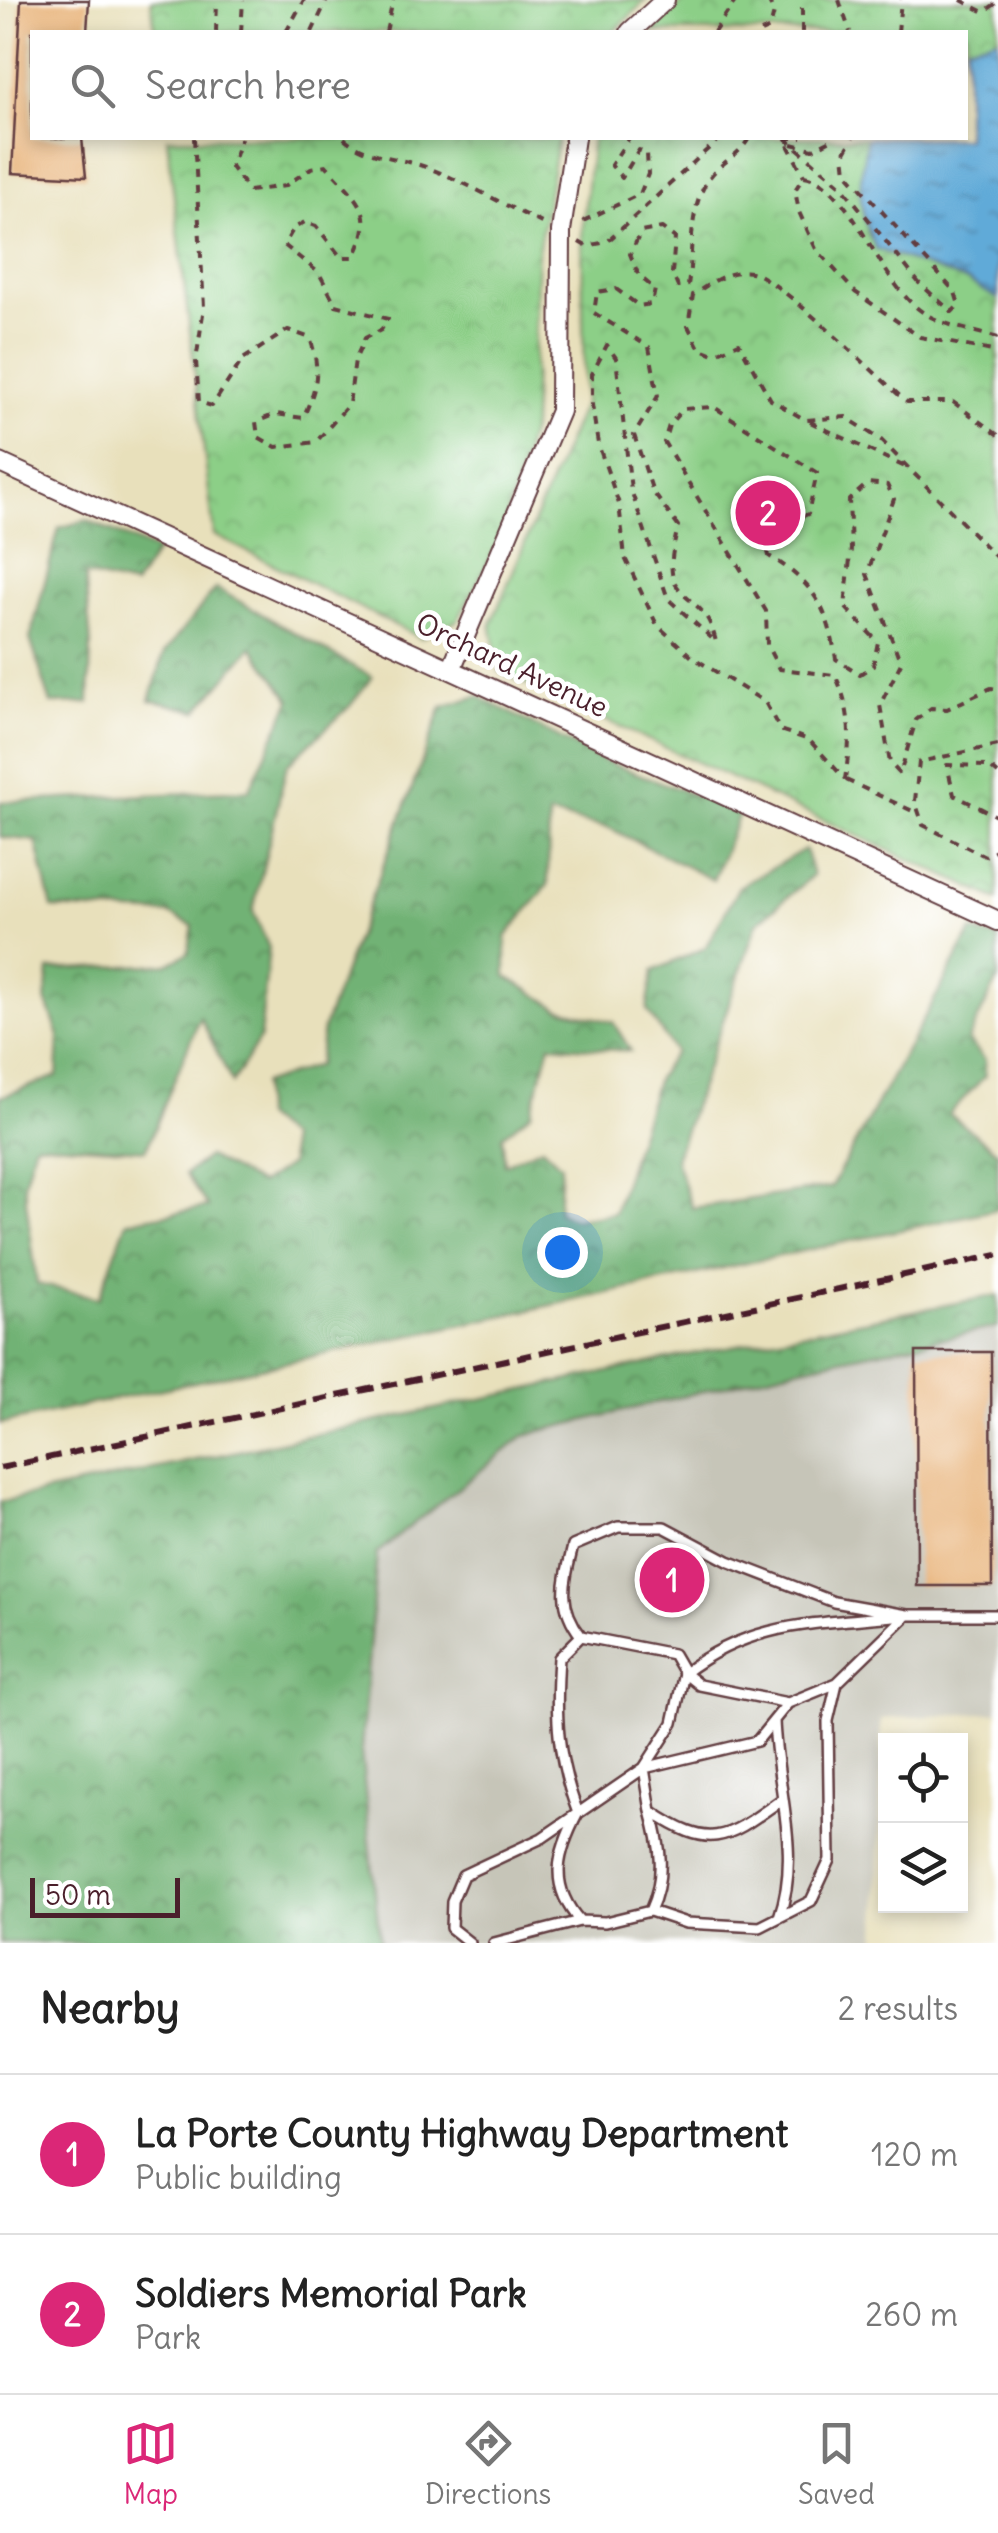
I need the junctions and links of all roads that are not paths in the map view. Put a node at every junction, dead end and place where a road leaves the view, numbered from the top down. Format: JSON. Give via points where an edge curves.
{"nodes":[{"id":1,"x":665,"y":0,"type":"edge"},
{"id":2,"x":632,"y":30,"type":"edge"},
{"id":3,"x":575,"y":140,"type":"edge"},
{"id":4,"x":0,"y":464,"type":"edge"},
{"id":5,"x":452,"y":667,"type":"junction"},
{"id":6,"x":998,"y":920,"type":"edge"},
{"id":7,"x":907,"y":1615,"type":"junction"},
{"id":8,"x":998,"y":1616,"type":"edge"},
{"id":9,"x":582,"y":1636,"type":"junction"},
{"id":10,"x":684,"y":1673,"type":"junction"},
{"id":11,"x":837,"y":1682,"type":"junction"},
{"id":12,"x":788,"y":1703,"type":"junction"},
{"id":13,"x":774,"y":1720,"type":"junction"},
{"id":14,"x":644,"y":1768,"type":"junction"},
{"id":15,"x":781,"y":1800,"type":"junction"},
{"id":16,"x":651,"y":1811,"type":"junction"},
{"id":17,"x":578,"y":1813,"type":"junction"},
{"id":18,"x":650,"y":1911,"type":"junction"},
{"id":19,"x":779,"y":1917,"type":"junction"},
{"id":20,"x":580,"y":1921,"type":"junction"},
{"id":21,"x":470,"y":1943,"type":"edge"},
{"id":22,"x":494,"y":1943,"type":"edge"}],
"edges":[{"from":1,"to":2,"type":"street"},
{"from":3,"to":5,"type":"street","via":[[560,231],[560,411]]},
{"from":4,"to":5,"type":"street","name":"Orchard Avenue"},
{"from":5,"to":6,"type":"street","name":"Orchard Avenue"},
{"from":7,"to":8,"type":"lane"},
{"from":7,"to":9,"type":"lane","via":[[834,1602],[728,1562],[664,1527],[618,1528],[572,1546],[566,1616]]},
{"from":7,"to":10,"type":"lane","via":[[782,1627],[718,1647]]},
{"from":7,"to":11,"type":"lane"},
{"from":9,"to":10,"type":"lane","via":[[673,1654]]},
{"from":9,"to":17,"type":"lane","via":[[559,1658],[556,1699],[560,1766]]},
{"from":10,"to":12,"type":"lane","via":[[699,1684]]},
{"from":10,"to":14,"type":"lane","via":[[673,1724]]},
{"from":11,"to":12,"type":"lane"},
{"from":11,"to":19,"type":"lane","via":[[828,1721],[830,1860],[811,1900]]},
{"from":12,"to":13,"type":"lane"},
{"from":13,"to":14,"type":"lane","via":[[757,1741]]},
{"from":13,"to":15,"type":"lane"},
{"from":14,"to":16,"type":"lane"},
{"from":14,"to":17,"type":"lane"},
{"from":15,"to":16,"type":"lane","via":[[730,1836],[685,1833]]},
{"from":15,"to":19,"type":"lane","via":[[791,1856]]},
{"from":16,"to":18,"type":"lane","via":[[662,1847],[660,1890]]},
{"from":17,"to":20,"type":"lane","via":[[563,1841],[559,1870],[562,1900]]},
{"from":17,"to":21,"type":"lane","via":[[542,1838],[462,1874],[451,1928]]},
{"from":18,"to":19,"type":"lane","via":[[686,1924],[760,1927]]},
{"from":18,"to":20,"type":"lane"},
{"from":20,"to":22,"type":"lane"}]}
